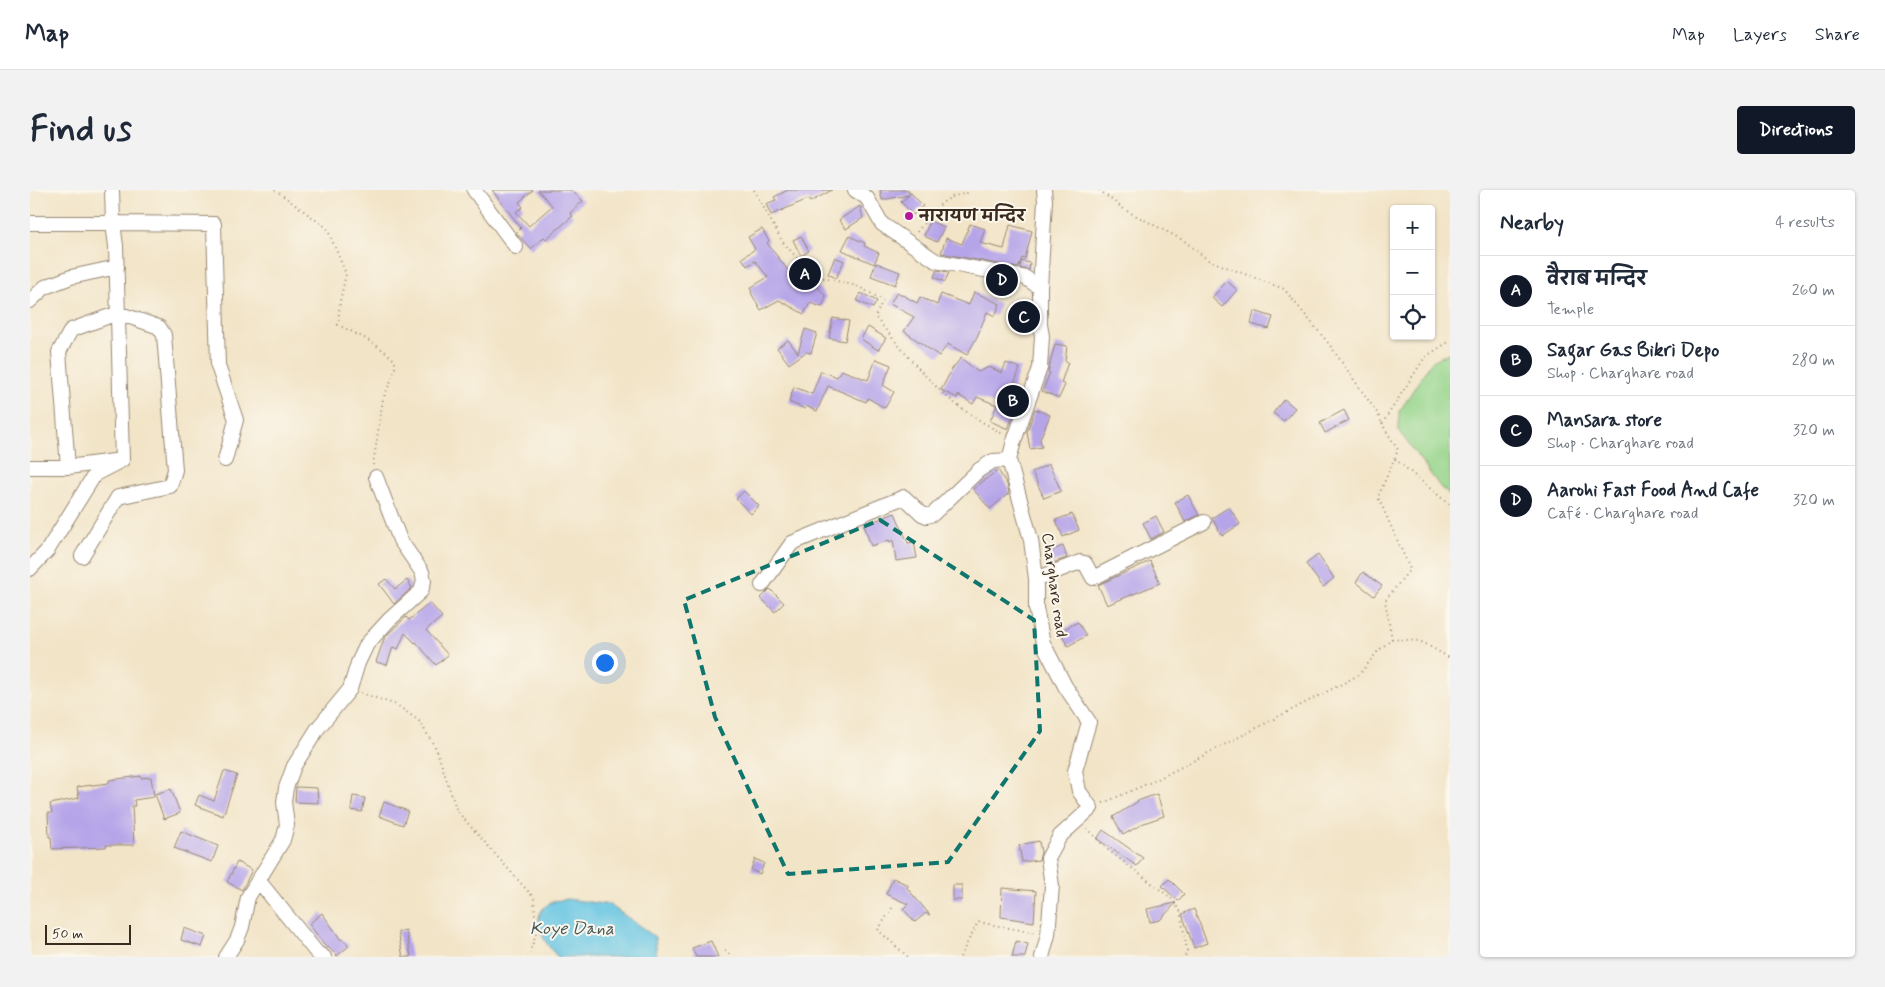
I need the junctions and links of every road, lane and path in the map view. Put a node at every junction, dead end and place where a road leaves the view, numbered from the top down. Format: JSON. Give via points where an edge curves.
{"nodes":[{"id":1,"x":112,"y":190,"type":"edge"},
{"id":2,"x":275,"y":190,"type":"edge"},
{"id":3,"x":474,"y":190,"type":"edge"},
{"id":4,"x":754,"y":190,"type":"edge"},
{"id":5,"x":855,"y":190,"type":"edge"},
{"id":6,"x":969,"y":190,"type":"edge"},
{"id":7,"x":1044,"y":190,"type":"edge"},
{"id":8,"x":1099,"y":190,"type":"edge"},
{"id":9,"x":30,"y":223,"type":"edge"},
{"id":10,"x":113,"y":223,"type":"junction"},
{"id":11,"x":911,"y":243,"type":"junction"},
{"id":12,"x":516,"y":247,"type":"dead end"},
{"id":13,"x":117,"y":267,"type":"junction"},
{"id":14,"x":1040,"y":288,"type":"junction"},
{"id":15,"x":30,"y":301,"type":"edge"},
{"id":16,"x":118,"y":313,"type":"junction"},
{"id":17,"x":1450,"y":342,"type":"edge"},
{"id":18,"x":1382,"y":424,"type":"junction"},
{"id":19,"x":1014,"y":441,"type":"junction"},
{"id":20,"x":1395,"y":459,"type":"junction"},
{"id":21,"x":122,"y":460,"type":"junction"},
{"id":22,"x":225,"y":460,"type":"dead end"},
{"id":23,"x":1009,"y":460,"type":"junction"},
{"id":24,"x":30,"y":467,"type":"edge"},
{"id":25,"x":68,"y":467,"type":"junction"},
{"id":26,"x":376,"y":477,"type":"joint"},
{"id":27,"x":1450,"y":504,"type":"edge"},
{"id":28,"x":1204,"y":522,"type":"dead end"},
{"id":29,"x":82,"y":556,"type":"dead end"},
{"id":30,"x":30,"y":569,"type":"edge"},
{"id":31,"x":1036,"y":579,"type":"junction"},
{"id":32,"x":762,"y":585,"type":"dead end"},
{"id":33,"x":1392,"y":639,"type":"junction"},
{"id":34,"x":1450,"y":658,"type":"edge"},
{"id":35,"x":350,"y":689,"type":"junction"},
{"id":36,"x":1088,"y":811,"type":"junction"},
{"id":37,"x":258,"y":880,"type":"junction"},
{"id":38,"x":892,"y":908,"type":"dead end"},
{"id":39,"x":1048,"y":935,"type":"junction"},
{"id":40,"x":724,"y":950,"type":"dead end"},
{"id":41,"x":226,"y":957,"type":"edge"},
{"id":42,"x":324,"y":957,"type":"edge"},
{"id":43,"x":528,"y":957,"type":"edge"},
{"id":44,"x":732,"y":957,"type":"edge"},
{"id":45,"x":908,"y":957,"type":"edge"},
{"id":46,"x":960,"y":957,"type":"edge"},
{"id":47,"x":1042,"y":957,"type":"edge"},
{"id":48,"x":1186,"y":957,"type":"edge"}],
"edges":[{"from":1,"to":10,"type":"street"},
{"from":2,"to":26,"type":"path","via":[[327,228],[346,274],[338,325],[369,340],[394,361],[395,371],[383,399],[374,448],[372,463]]},
{"from":3,"to":12,"type":"street"},
{"from":4,"to":19,"type":"path","via":[[782,241],[812,275],[857,286],[883,300],[875,316],[936,385],[964,410]]},
{"from":5,"to":11,"type":"street","via":[[867,198],[882,224]]},
{"from":6,"to":11,"type":"path","via":[[941,202],[912,237]]},
{"from":7,"to":14,"type":"street"},
{"from":8,"to":18,"type":"path","via":[[1125,210],[1183,240],[1208,260],[1284,289],[1329,344]]},
{"from":9,"to":10,"type":"street"},
{"from":10,"to":13,"type":"street"},
{"from":10,"to":22,"type":"street","via":[[214,224],[218,366],[236,420]]},
{"from":11,"to":14,"type":"street","via":[[936,261],[1026,278]]},
{"from":13,"to":15,"type":"street","via":[[71,277],[45,287]]},
{"from":13,"to":16,"type":"street"},
{"from":14,"to":19,"type":"street","via":[[1040,368]]},
{"from":16,"to":21,"type":"street"},
{"from":16,"to":25,"type":"street","via":[[71,330],[59,352]]},
{"from":16,"to":29,"type":"street","via":[[159,328],[164,335],[176,470],[170,486],[118,497]]},
{"from":17,"to":18,"type":"path","via":[[1425,357]]},
{"from":18,"to":20,"type":"path","via":[[1398,450]]},
{"from":19,"to":23,"type":"street"},
{"from":20,"to":27,"type":"path"},
{"from":20,"to":33,"type":"path","via":[[1378,497],[1410,569],[1385,601]]},
{"from":21,"to":25,"type":"street"},
{"from":21,"to":30,"type":"street","via":[[95,474],[47,552]]},
{"from":23,"to":31,"type":"street","name":"Charghare road","via":[[1031,540]]},
{"from":23,"to":32,"type":"street","via":[[993,461],[933,514],[922,514],[904,497],[792,543]]},
{"from":24,"to":25,"type":"street"},
{"from":26,"to":35,"type":"street","via":[[400,540],[424,580],[421,592],[367,644]]},
{"from":28,"to":31,"type":"street","via":[[1093,578],[1085,563],[1080,562]]},
{"from":31,"to":36,"type":"street","name":"Charghare road","via":[[1036,608],[1043,643],[1065,686],[1089,722],[1075,771]]},
{"from":33,"to":34,"type":"path","via":[[1420,641]]},
{"from":33,"to":36,"type":"path","via":[[1360,675],[1156,780]]},
{"from":35,"to":37,"type":"street","via":[[318,728],[294,766],[286,788],[287,825],[283,840]]},
{"from":35,"to":43,"type":"path","via":[[397,705],[419,721],[436,748],[457,812],[534,898],[536,934]]},
{"from":36,"to":39,"type":"street","via":[[1060,836],[1048,858],[1052,886]]},
{"from":36,"to":48,"type":"path","via":[[1087,830],[1171,898],[1180,911]]},
{"from":37,"to":41,"type":"street","via":[[248,897],[237,940]]},
{"from":37,"to":42,"type":"street","via":[[317,953]]},
{"from":38,"to":45,"type":"path","via":[[878,930]]},
{"from":39,"to":46,"type":"path","via":[[978,922]]},
{"from":39,"to":47,"type":"street"},
{"from":40,"to":44,"type":"path"}]}
